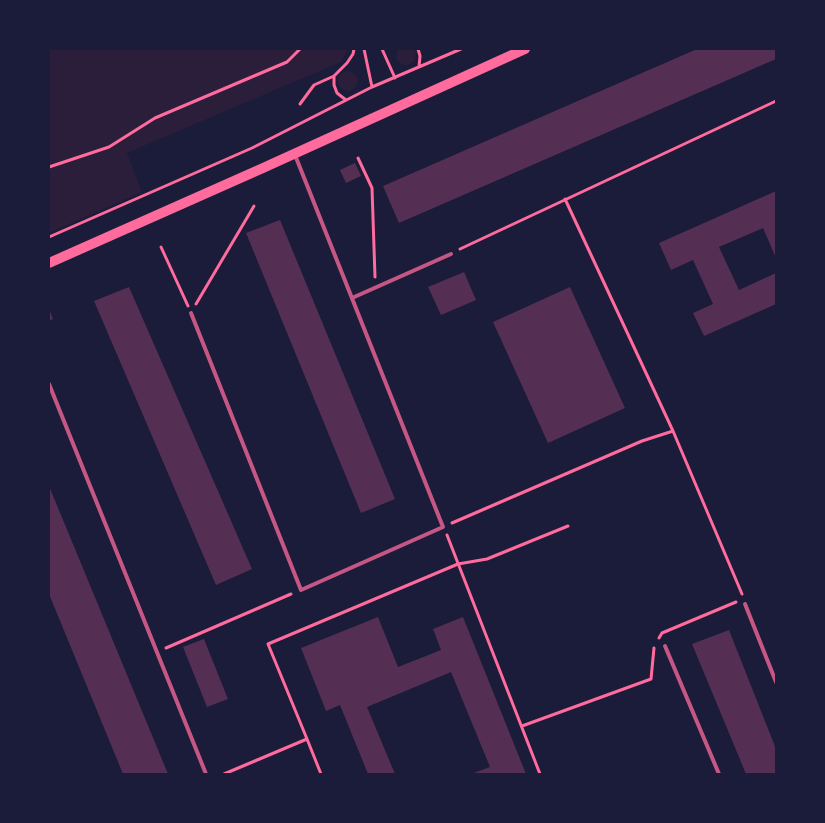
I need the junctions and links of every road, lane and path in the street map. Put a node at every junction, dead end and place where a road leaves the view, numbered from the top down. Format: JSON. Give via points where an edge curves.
{"nodes":[{"id":1,"x":300,"y":49,"type":"edge"},
{"id":2,"x":354,"y":49,"type":"edge"},
{"id":3,"x":364,"y":49,"type":"edge"},
{"id":4,"x":382,"y":49,"type":"edge"},
{"id":5,"x":418,"y":49,"type":"edge"},
{"id":6,"x":461,"y":49,"type":"edge"},
{"id":7,"x":525,"y":49,"type":"edge"},
{"id":8,"x":419,"y":67,"type":"junction"},
{"id":9,"x":334,"y":76,"type":"junction"},
{"id":10,"x":394,"y":78,"type":"junction"},
{"id":11,"x":372,"y":87,"type":"junction"},
{"id":12,"x":346,"y":100,"type":"junction"},
{"id":13,"x":776,"y":101,"type":"edge"},
{"id":14,"x":300,"y":104,"type":"dead end"},
{"id":15,"x":294,"y":153,"type":"junction"},
{"id":16,"x":358,"y":158,"type":"dead end"},
{"id":17,"x":49,"y":167,"type":"edge"},
{"id":18,"x":565,"y":200,"type":"junction"},
{"id":19,"x":254,"y":206,"type":"dead end"},
{"id":20,"x":49,"y":238,"type":"edge"},
{"id":21,"x":161,"y":247,"type":"dead end"},
{"id":22,"x":451,"y":254,"type":"joint"},
{"id":23,"x":49,"y":264,"type":"edge"},
{"id":24,"x":375,"y":288,"type":"junction"},
{"id":25,"x":352,"y":298,"type":"junction"},
{"id":26,"x":191,"y":313,"type":"junction"},
{"id":27,"x":49,"y":384,"type":"edge"},
{"id":28,"x":673,"y":431,"type":"junction"},
{"id":29,"x":568,"y":526,"type":"dead end"},
{"id":30,"x":443,"y":527,"type":"junction"},
{"id":31,"x":458,"y":564,"type":"junction"},
{"id":32,"x":301,"y":590,"type":"junction"},
{"id":33,"x":745,"y":604,"type":"dead end"},
{"id":34,"x":658,"y":639,"type":"dead end"},
{"id":35,"x":654,"y":646,"type":"dead end"},
{"id":36,"x":665,"y":646,"type":"dead end"},
{"id":37,"x":157,"y":652,"type":"junction"},
{"id":38,"x":776,"y":682,"type":"edge"},
{"id":39,"x":522,"y":726,"type":"junction"},
{"id":40,"x":307,"y":739,"type":"junction"},
{"id":41,"x":206,"y":774,"type":"edge"},
{"id":42,"x":224,"y":774,"type":"edge"},
{"id":43,"x":321,"y":774,"type":"edge"},
{"id":44,"x":540,"y":774,"type":"edge"},
{"id":45,"x":720,"y":774,"type":"edge"}],
"edges":[{"from":1,"to":17,"type":"path","via":[[287,62],[154,118],[109,146]]},
{"from":2,"to":9,"type":"path","via":[[347,63]]},
{"from":3,"to":11,"type":"path"},
{"from":4,"to":10,"type":"path"},
{"from":5,"to":8,"type":"path"},
{"from":6,"to":8,"type":"path"},
{"from":7,"to":15,"type":"main road"},
{"from":8,"to":10,"type":"path"},
{"from":9,"to":12,"type":"path","via":[[337,93]]},
{"from":9,"to":14,"type":"path","via":[[314,85]]},
{"from":10,"to":11,"type":"path"},
{"from":11,"to":12,"type":"path"},
{"from":12,"to":20,"type":"path","via":[[252,148]]},
{"from":13,"to":18,"type":"path"},
{"from":15,"to":23,"type":"main road"},
{"from":15,"to":25,"type":"lane"},
{"from":16,"to":24,"type":"path","via":[[372,188]]},
{"from":18,"to":22,"type":"path"},
{"from":18,"to":28,"type":"path"},
{"from":19,"to":26,"type":"path"},
{"from":21,"to":26,"type":"path"},
{"from":22,"to":24,"type":"lane"},
{"from":24,"to":25,"type":"lane"},
{"from":25,"to":30,"type":"lane"},
{"from":26,"to":32,"type":"lane"},
{"from":27,"to":37,"type":"lane"},
{"from":28,"to":30,"type":"path","via":[[642,441]]},
{"from":28,"to":34,"type":"path","via":[[744,599],[662,633]]},
{"from":29,"to":31,"type":"path","via":[[487,558]]},
{"from":30,"to":31,"type":"path"},
{"from":30,"to":32,"type":"lane"},
{"from":31,"to":39,"type":"path"},
{"from":31,"to":40,"type":"path","via":[[268,644]]},
{"from":32,"to":37,"type":"path"},
{"from":33,"to":38,"type":"lane"},
{"from":35,"to":39,"type":"path","via":[[651,680]]},
{"from":36,"to":45,"type":"lane"},
{"from":37,"to":41,"type":"lane"},
{"from":39,"to":44,"type":"path"},
{"from":40,"to":42,"type":"path"},
{"from":40,"to":43,"type":"path"}]}
